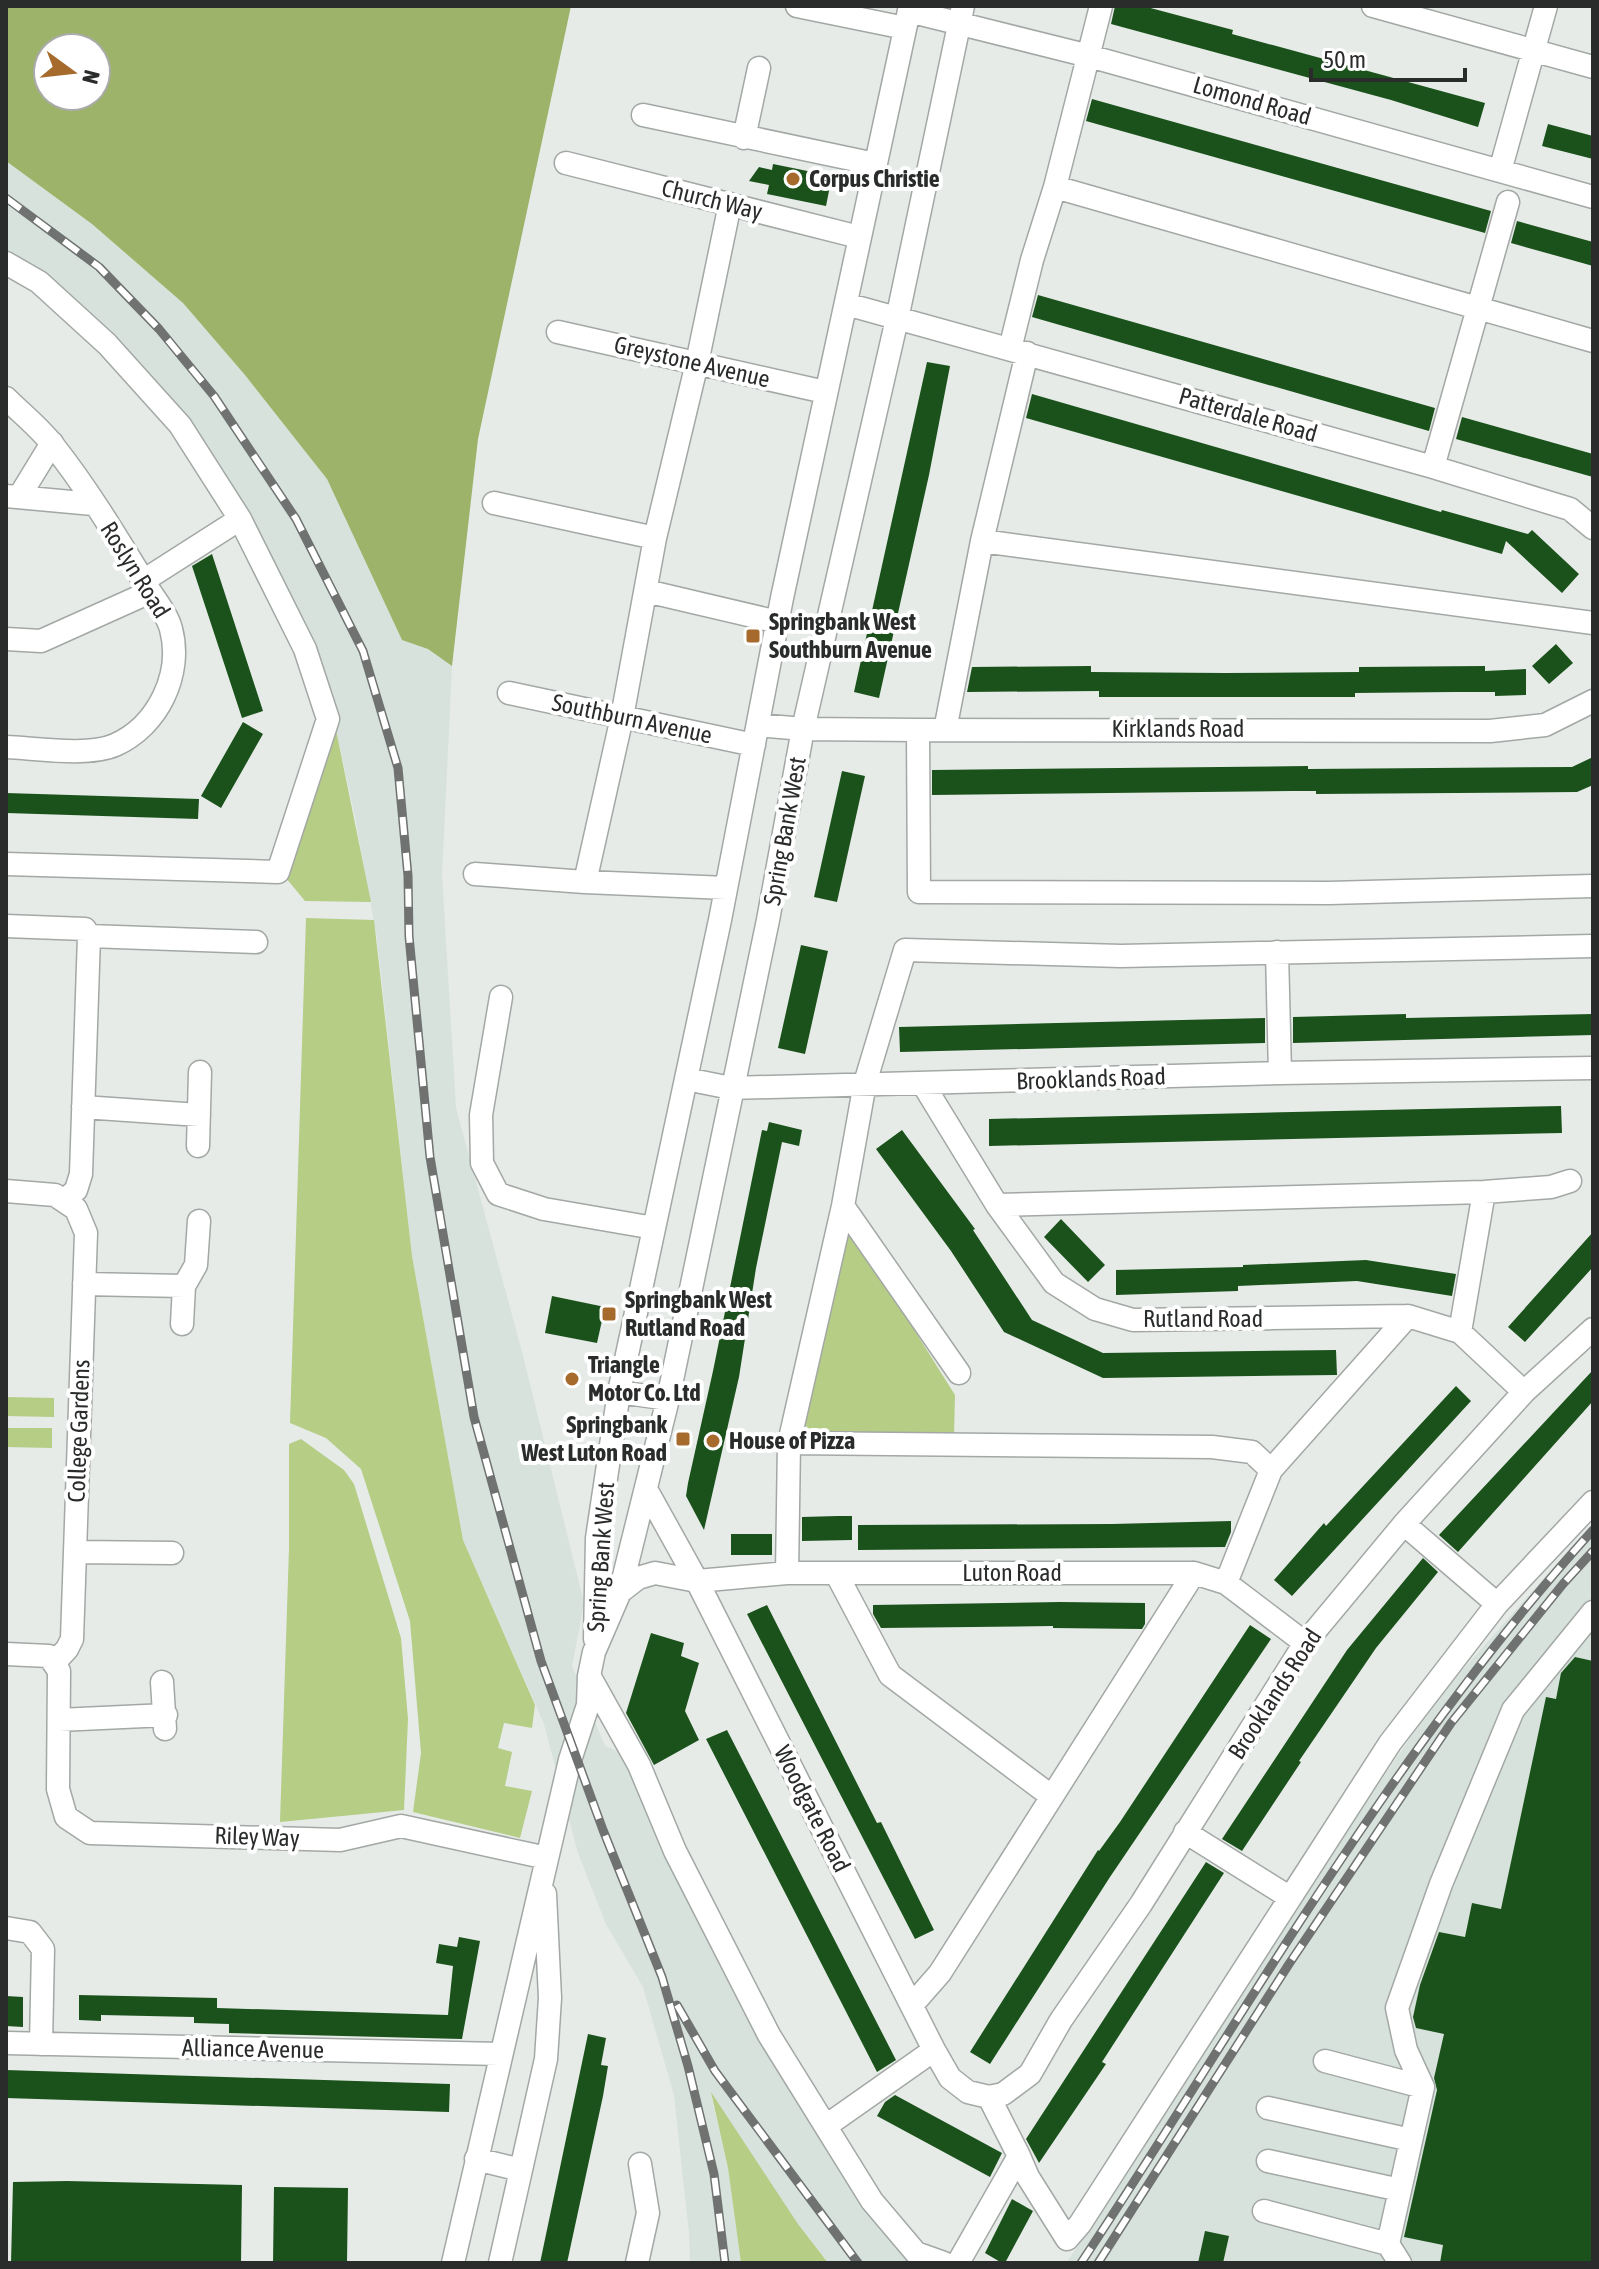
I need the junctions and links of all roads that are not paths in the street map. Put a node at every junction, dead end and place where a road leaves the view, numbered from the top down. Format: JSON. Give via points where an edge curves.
{"nodes":[{"id":1,"x":797,"y":6,"type":"edge"},
{"id":2,"x":1101,"y":6,"type":"edge"},
{"id":3,"x":1373,"y":6,"type":"edge"},
{"id":4,"x":1546,"y":6,"type":"edge"},
{"id":5,"x":961,"y":14,"type":"edge"},
{"id":6,"x":908,"y":15,"type":"edge"},
{"id":7,"x":1534,"y":50,"type":"junction"},
{"id":8,"x":1089,"y":56,"type":"junction"},
{"id":9,"x":1593,"y":67,"type":"edge"},
{"id":10,"x":759,"y":68,"type":"dead end"},
{"id":11,"x":643,"y":115,"type":"dead end"},
{"id":12,"x":744,"y":138,"type":"junction"},
{"id":13,"x":566,"y":163,"type":"dead end"},
{"id":14,"x":875,"y":164,"type":"junction"},
{"id":15,"x":1500,"y":171,"type":"junction"},
{"id":16,"x":1055,"y":187,"type":"junction"},
{"id":17,"x":1593,"y":197,"type":"edge"},
{"id":18,"x":1508,"y":202,"type":"dead end"},
{"id":19,"x":730,"y":204,"type":"junction"},
{"id":20,"x":859,"y":237,"type":"junction"},
{"id":21,"x":6,"y":263,"type":"edge"},
{"id":22,"x":846,"y":304,"type":"junction"},
{"id":23,"x":1476,"y":308,"type":"junction"},
{"id":24,"x":897,"y":319,"type":"junction"},
{"id":25,"x":558,"y":332,"type":"dead end"},
{"id":26,"x":1593,"y":341,"type":"edge"},
{"id":27,"x":1018,"y":351,"type":"junction"},
{"id":28,"x":697,"y":363,"type":"junction"},
{"id":29,"x":825,"y":392,"type":"junction"},
{"id":30,"x":6,"y":398,"type":"edge"},
{"id":31,"x":52,"y":443,"type":"junction"},
{"id":32,"x":1433,"y":467,"type":"junction"},
{"id":33,"x":12,"y":497,"type":"edge"},
{"id":34,"x":494,"y":503,"type":"dead end"},
{"id":35,"x":93,"y":504,"type":"junction"},
{"id":36,"x":240,"y":519,"type":"junction"},
{"id":37,"x":1593,"y":528,"type":"edge"},
{"id":38,"x":655,"y":538,"type":"junction"},
{"id":39,"x":982,"y":541,"type":"junction"},
{"id":40,"x":146,"y":586,"type":"junction"},
{"id":41,"x":646,"y":591,"type":"junction"},
{"id":42,"x":778,"y":622,"type":"junction"},
{"id":43,"x":1593,"y":623,"type":"edge"},
{"id":44,"x":6,"y":639,"type":"edge"},
{"id":45,"x":509,"y":693,"type":"dead end"},
{"id":46,"x":1593,"y":701,"type":"edge"},
{"id":47,"x":622,"y":717,"type":"junction"},
{"id":48,"x":803,"y":729,"type":"junction"},
{"id":49,"x":918,"y":730,"type":"junction"},
{"id":50,"x":945,"y":730,"type":"junction"},
{"id":51,"x":756,"y":735,"type":"junction"},
{"id":52,"x":6,"y":747,"type":"edge"},
{"id":53,"x":6,"y":864,"type":"edge"},
{"id":54,"x":475,"y":874,"type":"dead end"},
{"id":55,"x":585,"y":882,"type":"junction"},
{"id":56,"x":1593,"y":886,"type":"edge"},
{"id":57,"x":726,"y":888,"type":"junction"},
{"id":58,"x":6,"y":926,"type":"edge"},
{"id":59,"x":89,"y":936,"type":"junction"},
{"id":60,"x":256,"y":942,"type":"dead end"},
{"id":61,"x":1593,"y":946,"type":"edge"},
{"id":62,"x":1277,"y":952,"type":"junction"},
{"id":63,"x":501,"y":997,"type":"dead end"},
{"id":64,"x":1593,"y":1068,"type":"edge"},
{"id":65,"x":200,"y":1072,"type":"dead end"},
{"id":66,"x":1280,"y":1073,"type":"junction"},
{"id":67,"x":686,"y":1079,"type":"junction"},
{"id":68,"x":865,"y":1083,"type":"junction"},
{"id":69,"x":923,"y":1084,"type":"junction"},
{"id":70,"x":731,"y":1088,"type":"junction"},
{"id":71,"x":83,"y":1107,"type":"junction"},
{"id":72,"x":199,"y":1115,"type":"junction"},
{"id":73,"x":198,"y":1146,"type":"dead end"},
{"id":74,"x":1570,"y":1181,"type":"dead end"},
{"id":75,"x":6,"y":1191,"type":"edge"},
{"id":76,"x":1484,"y":1192,"type":"junction"},
{"id":77,"x":64,"y":1201,"type":"junction"},
{"id":78,"x":997,"y":1205,"type":"junction"},
{"id":79,"x":843,"y":1206,"type":"junction"},
{"id":80,"x":199,"y":1221,"type":"dead end"},
{"id":81,"x":654,"y":1228,"type":"junction"},
{"id":82,"x":84,"y":1284,"type":"junction"},
{"id":83,"x":184,"y":1286,"type":"junction"},
{"id":84,"x":1408,"y":1316,"type":"junction"},
{"id":85,"x":182,"y":1324,"type":"dead end"},
{"id":86,"x":1593,"y":1329,"type":"edge"},
{"id":87,"x":1460,"y":1332,"type":"junction"},
{"id":88,"x":959,"y":1373,"type":"dead end"},
{"id":89,"x":619,"y":1392,"type":"junction"},
{"id":90,"x":1524,"y":1392,"type":"junction"},
{"id":91,"x":668,"y":1399,"type":"junction"},
{"id":92,"x":789,"y":1443,"type":"junction"},
{"id":93,"x":1271,"y":1470,"type":"junction"},
{"id":94,"x":646,"y":1489,"type":"junction"},
{"id":95,"x":1593,"y":1502,"type":"edge"},
{"id":96,"x":1404,"y":1524,"type":"junction"},
{"id":97,"x":75,"y":1552,"type":"junction"},
{"id":98,"x":172,"y":1553,"type":"dead end"},
{"id":99,"x":787,"y":1573,"type":"junction"},
{"id":100,"x":836,"y":1573,"type":"junction"},
{"id":101,"x":1194,"y":1573,"type":"junction"},
{"id":102,"x":697,"y":1581,"type":"junction"},
{"id":103,"x":1226,"y":1583,"type":"junction"},
{"id":104,"x":620,"y":1592,"type":"junction"},
{"id":105,"x":1497,"y":1604,"type":"junction"},
{"id":106,"x":1593,"y":1612,"type":"edge"},
{"id":107,"x":1305,"y":1643,"type":"junction"},
{"id":108,"x":594,"y":1652,"type":"junction"},
{"id":109,"x":6,"y":1654,"type":"edge"},
{"id":110,"x":54,"y":1663,"type":"junction"},
{"id":111,"x":589,"y":1676,"type":"junction"},
{"id":112,"x":162,"y":1682,"type":"dead end"},
{"id":113,"x":59,"y":1720,"type":"junction"},
{"id":114,"x":1051,"y":1796,"type":"junction"},
{"id":115,"x":1185,"y":1832,"type":"junction"},
{"id":116,"x":546,"y":1863,"type":"junction"},
{"id":117,"x":1289,"y":1897,"type":"junction"},
{"id":118,"x":6,"y":1928,"type":"edge"},
{"id":119,"x":912,"y":2005,"type":"junction"},
{"id":120,"x":6,"y":2043,"type":"edge"},
{"id":121,"x":41,"y":2044,"type":"junction"},
{"id":122,"x":934,"y":2050,"type":"junction"},
{"id":123,"x":500,"y":2054,"type":"junction"},
{"id":124,"x":1325,"y":2061,"type":"dead end"},
{"id":125,"x":1423,"y":2087,"type":"junction"},
{"id":126,"x":996,"y":2096,"type":"junction"},
{"id":127,"x":1268,"y":2108,"type":"dead end"},
{"id":128,"x":826,"y":2126,"type":"junction"},
{"id":129,"x":1411,"y":2140,"type":"junction"},
{"id":130,"x":1019,"y":2156,"type":"junction"},
{"id":131,"x":476,"y":2159,"type":"junction"},
{"id":132,"x":1268,"y":2161,"type":"dead end"},
{"id":133,"x":640,"y":2164,"type":"dead end"},
{"id":134,"x":521,"y":2170,"type":"junction"},
{"id":135,"x":1400,"y":2190,"type":"junction"},
{"id":136,"x":1264,"y":2211,"type":"dead end"},
{"id":137,"x":1388,"y":2244,"type":"junction"},
{"id":138,"x":453,"y":2263,"type":"edge"},
{"id":139,"x":500,"y":2263,"type":"edge"},
{"id":140,"x":637,"y":2263,"type":"edge"},
{"id":141,"x":944,"y":2263,"type":"edge"},
{"id":142,"x":958,"y":2263,"type":"edge"},
{"id":143,"x":1400,"y":2263,"type":"edge"}],
"edges":[{"from":1,"to":6,"type":"street","name":"Lomond Road"},
{"from":2,"to":8,"type":"street"},
{"from":3,"to":7,"type":"street"},
{"from":4,"to":7,"type":"street"},
{"from":5,"to":6,"type":"street","name":"Lomond Road"},
{"from":5,"to":8,"type":"street","name":"Lomond Road"},
{"from":5,"to":24,"type":"street","name":"Spring Bank West"},
{"from":6,"to":14,"type":"street","name":"Spring Bank West"},
{"from":7,"to":9,"type":"street"},
{"from":7,"to":15,"type":"street"},
{"from":8,"to":15,"type":"street","name":"Lomond Road"},
{"from":8,"to":16,"type":"street"},
{"from":10,"to":12,"type":"street"},
{"from":11,"to":12,"type":"street"},
{"from":12,"to":14,"type":"street"},
{"from":13,"to":19,"type":"street","name":"Church Way"},
{"from":14,"to":20,"type":"street","name":"Spring Bank West"},
{"from":15,"to":17,"type":"street","name":"Lomond Road"},
{"from":16,"to":23,"type":"street"},
{"from":16,"to":27,"type":"street","via":[[1032,260]]},
{"from":18,"to":23,"type":"street"},
{"from":19,"to":20,"type":"street","name":"Church Way"},
{"from":19,"to":28,"type":"street"},
{"from":20,"to":22,"type":"street","name":"Spring Bank West"},
{"from":21,"to":36,"type":"street","via":[[39,282],[107,344],[180,425]]},
{"from":22,"to":24,"type":"street","name":"Patterdale Road"},
{"from":22,"to":29,"type":"street","name":"Spring Bank West"},
{"from":23,"to":26,"type":"street"},
{"from":23,"to":32,"type":"street"},
{"from":24,"to":27,"type":"street","name":"Patterdale Road"},
{"from":24,"to":48,"type":"street","name":"Spring Bank West"},
{"from":25,"to":28,"type":"street","name":"Greystone Avenue"},
{"from":27,"to":32,"type":"street","name":"Patterdale Road"},
{"from":27,"to":39,"type":"street"},
{"from":28,"to":29,"type":"street","name":"Greystone Avenue"},
{"from":28,"to":38,"type":"street"},
{"from":29,"to":42,"type":"street","name":"Spring Bank West"},
{"from":30,"to":31,"type":"street","name":"Roslyn Road"},
{"from":31,"to":33,"type":"street"},
{"from":31,"to":35,"type":"street","name":"Roslyn Road"},
{"from":32,"to":37,"type":"street","name":"Patterdale Road","via":[[1570,509]]},
{"from":33,"to":35,"type":"street"},
{"from":34,"to":38,"type":"street"},
{"from":35,"to":40,"type":"street","name":"Roslyn Road"},
{"from":36,"to":40,"type":"street"},
{"from":36,"to":53,"type":"street","via":[[305,649],[328,719],[278,872]]},
{"from":38,"to":41,"type":"street"},
{"from":39,"to":43,"type":"street"},
{"from":39,"to":50,"type":"street"},
{"from":40,"to":44,"type":"street","via":[[41,641]]},
{"from":40,"to":52,"type":"street","name":"Roslyn Road","via":[[171,627],[174,659],[167,693],[143,725],[114,745],[85,750]]},
{"from":41,"to":42,"type":"street"},
{"from":41,"to":47,"type":"street"},
{"from":42,"to":51,"type":"street","name":"Spring Bank West"},
{"from":45,"to":47,"type":"street","name":"Southburn Avenue"},
{"from":46,"to":50,"type":"street","name":"Kirklands Road","via":[[1545,725],[1490,731]]},
{"from":47,"to":51,"type":"street","name":"Southburn Avenue"},
{"from":47,"to":55,"type":"street"},
{"from":48,"to":49,"type":"street","name":"Kirklands Road"},
{"from":48,"to":51,"type":"street","name":"Kirklands Road"},
{"from":48,"to":70,"type":"street","name":"Spring Bank West"},
{"from":49,"to":50,"type":"street","name":"Kirklands Road"},
{"from":49,"to":56,"type":"street","via":[[919,892],[1329,893]]},
{"from":51,"to":57,"type":"street","name":"Spring Bank West"},
{"from":54,"to":55,"type":"street"},
{"from":55,"to":57,"type":"street"},
{"from":57,"to":67,"type":"street","name":"Spring Bank West"},
{"from":58,"to":59,"type":"street","via":[[85,929]]},
{"from":59,"to":60,"type":"street"},
{"from":59,"to":71,"type":"street"},
{"from":61,"to":62,"type":"street"},
{"from":62,"to":66,"type":"street"},
{"from":62,"to":68,"type":"street","via":[[1121,956],[905,950]]},
{"from":63,"to":81,"type":"street","via":[[481,1115],[482,1163],[498,1194],[544,1209]]},
{"from":64,"to":66,"type":"street","name":"Brooklands Road"},
{"from":65,"to":72,"type":"street"},
{"from":66,"to":69,"type":"street","name":"Brooklands Road"},
{"from":67,"to":70,"type":"street","name":"Brooklands Road"},
{"from":67,"to":81,"type":"street","name":"Spring Bank West"},
{"from":68,"to":69,"type":"street","name":"Brooklands Road"},
{"from":68,"to":70,"type":"street","name":"Brooklands Road"},
{"from":68,"to":79,"type":"street"},
{"from":69,"to":78,"type":"street","name":"Rutland Road"},
{"from":70,"to":91,"type":"street","name":"Spring Bank West"},
{"from":71,"to":72,"type":"street"},
{"from":71,"to":77,"type":"street","via":[[81,1174],[76,1190]]},
{"from":72,"to":73,"type":"street"},
{"from":74,"to":76,"type":"street"},
{"from":75,"to":77,"type":"street","via":[[55,1195]]},
{"from":76,"to":78,"type":"street"},
{"from":76,"to":87,"type":"street"},
{"from":77,"to":82,"type":"street","name":"College Gardens","via":[[76,1209],[86,1233]]},
{"from":78,"to":84,"type":"street","name":"Rutland Road","via":[[1054,1283],[1095,1309],[1133,1320]]},
{"from":79,"to":88,"type":"street"},
{"from":79,"to":92,"type":"street"},
{"from":80,"to":83,"type":"street","via":[[196,1265]]},
{"from":81,"to":89,"type":"street","name":"Spring Bank West"},
{"from":82,"to":83,"type":"street"},
{"from":82,"to":97,"type":"street","name":"College Gardens"},
{"from":83,"to":85,"type":"street"},
{"from":84,"to":87,"type":"street","name":"Rutland Road"},
{"from":84,"to":93,"type":"street"},
{"from":86,"to":90,"type":"street","name":"Brooklands Road"},
{"from":87,"to":90,"type":"street","name":"Rutland Road"},
{"from":89,"to":91,"type":"street"},
{"from":89,"to":108,"type":"street","name":"Spring Bank West","via":[[597,1538]]},
{"from":90,"to":96,"type":"street","name":"Brooklands Road"},
{"from":91,"to":94,"type":"street","name":"Spring Bank West"},
{"from":92,"to":93,"type":"street","via":[[1212,1447],[1252,1452]]},
{"from":92,"to":99,"type":"street"},
{"from":93,"to":103,"type":"street"},
{"from":94,"to":102,"type":"street","name":"Woodgate Road"},
{"from":94,"to":104,"type":"street","name":"Spring Bank West"},
{"from":95,"to":105,"type":"street"},
{"from":96,"to":105,"type":"street"},
{"from":96,"to":107,"type":"street","name":"Brooklands Road"},
{"from":97,"to":98,"type":"street"},
{"from":97,"to":110,"type":"street","name":"College Gardens","via":[[72,1639]]},
{"from":99,"to":100,"type":"street","name":"Luton Road"},
{"from":99,"to":102,"type":"street","name":"Luton Road"},
{"from":100,"to":101,"type":"street","name":"Luton Road"},
{"from":100,"to":114,"type":"street","via":[[890,1675]]},
{"from":101,"to":103,"type":"street","name":"Luton Road"},
{"from":101,"to":114,"type":"street"},
{"from":102,"to":104,"type":"street","name":"Luton Road","via":[[655,1573]]},
{"from":102,"to":119,"type":"street","name":"Woodgate Road"},
{"from":103,"to":107,"type":"street","name":"Luton Road"},
{"from":104,"to":108,"type":"street","name":"Spring Bank West"},
{"from":105,"to":117,"type":"street","via":[[1390,1743]]},
{"from":106,"to":125,"type":"street","via":[[1513,1710],[1441,1884],[1397,2008],[1406,2050]]},
{"from":107,"to":115,"type":"street","name":"Brooklands Road"},
{"from":108,"to":111,"type":"street","name":"Spring Bank West"},
{"from":109,"to":110,"type":"street","via":[[49,1656]]},
{"from":110,"to":113,"type":"street","name":"Riley Way","via":[[59,1671]]},
{"from":111,"to":116,"type":"street","name":"Spring Bank West","via":[[588,1705]]},
{"from":111,"to":128,"type":"street","via":[[639,1765],[675,1851],[756,2010]]},
{"from":112,"to":113,"type":"street","via":[[165,1723]]},
{"from":113,"to":116,"type":"street","name":"Riley Way","via":[[58,1789],[66,1817],[90,1833],[340,1840],[401,1826]]},
{"from":114,"to":119,"type":"street","via":[[940,1973]]},
{"from":115,"to":117,"type":"street"},
{"from":115,"to":126,"type":"street","name":"Brooklands Road","via":[[1030,2074]]},
{"from":116,"to":123,"type":"street","name":"Spring Bank West"},
{"from":116,"to":134,"type":"street","name":"Spring Bank West","via":[[546,2059]]},
{"from":117,"to":130,"type":"street","via":[[1067,2239]]},
{"from":118,"to":121,"type":"street","via":[[30,1932],[43,1949]]},
{"from":119,"to":122,"type":"street","name":"Woodgate Road"},
{"from":120,"to":121,"type":"street","name":"Alliance Avenue"},
{"from":121,"to":123,"type":"street","name":"Alliance Avenue"},
{"from":122,"to":126,"type":"street","name":"Woodgate Road","via":[[950,2078],[968,2092]]},
{"from":122,"to":128,"type":"street"},
{"from":123,"to":131,"type":"street","name":"Spring Bank West"},
{"from":124,"to":125,"type":"street"},
{"from":125,"to":129,"type":"street"},
{"from":126,"to":130,"type":"street"},
{"from":127,"to":129,"type":"street"},
{"from":128,"to":141,"type":"street","via":[[872,2201],[916,2253]]},
{"from":129,"to":135,"type":"street"},
{"from":130,"to":142,"type":"street"},
{"from":131,"to":134,"type":"street"},
{"from":131,"to":138,"type":"street","name":"Spring Bank West"},
{"from":132,"to":135,"type":"street"},
{"from":133,"to":140,"type":"street","via":[[648,2213]]},
{"from":134,"to":139,"type":"street","name":"Spring Bank West"},
{"from":135,"to":137,"type":"street"},
{"from":136,"to":137,"type":"street"},
{"from":137,"to":143,"type":"street"}]}
